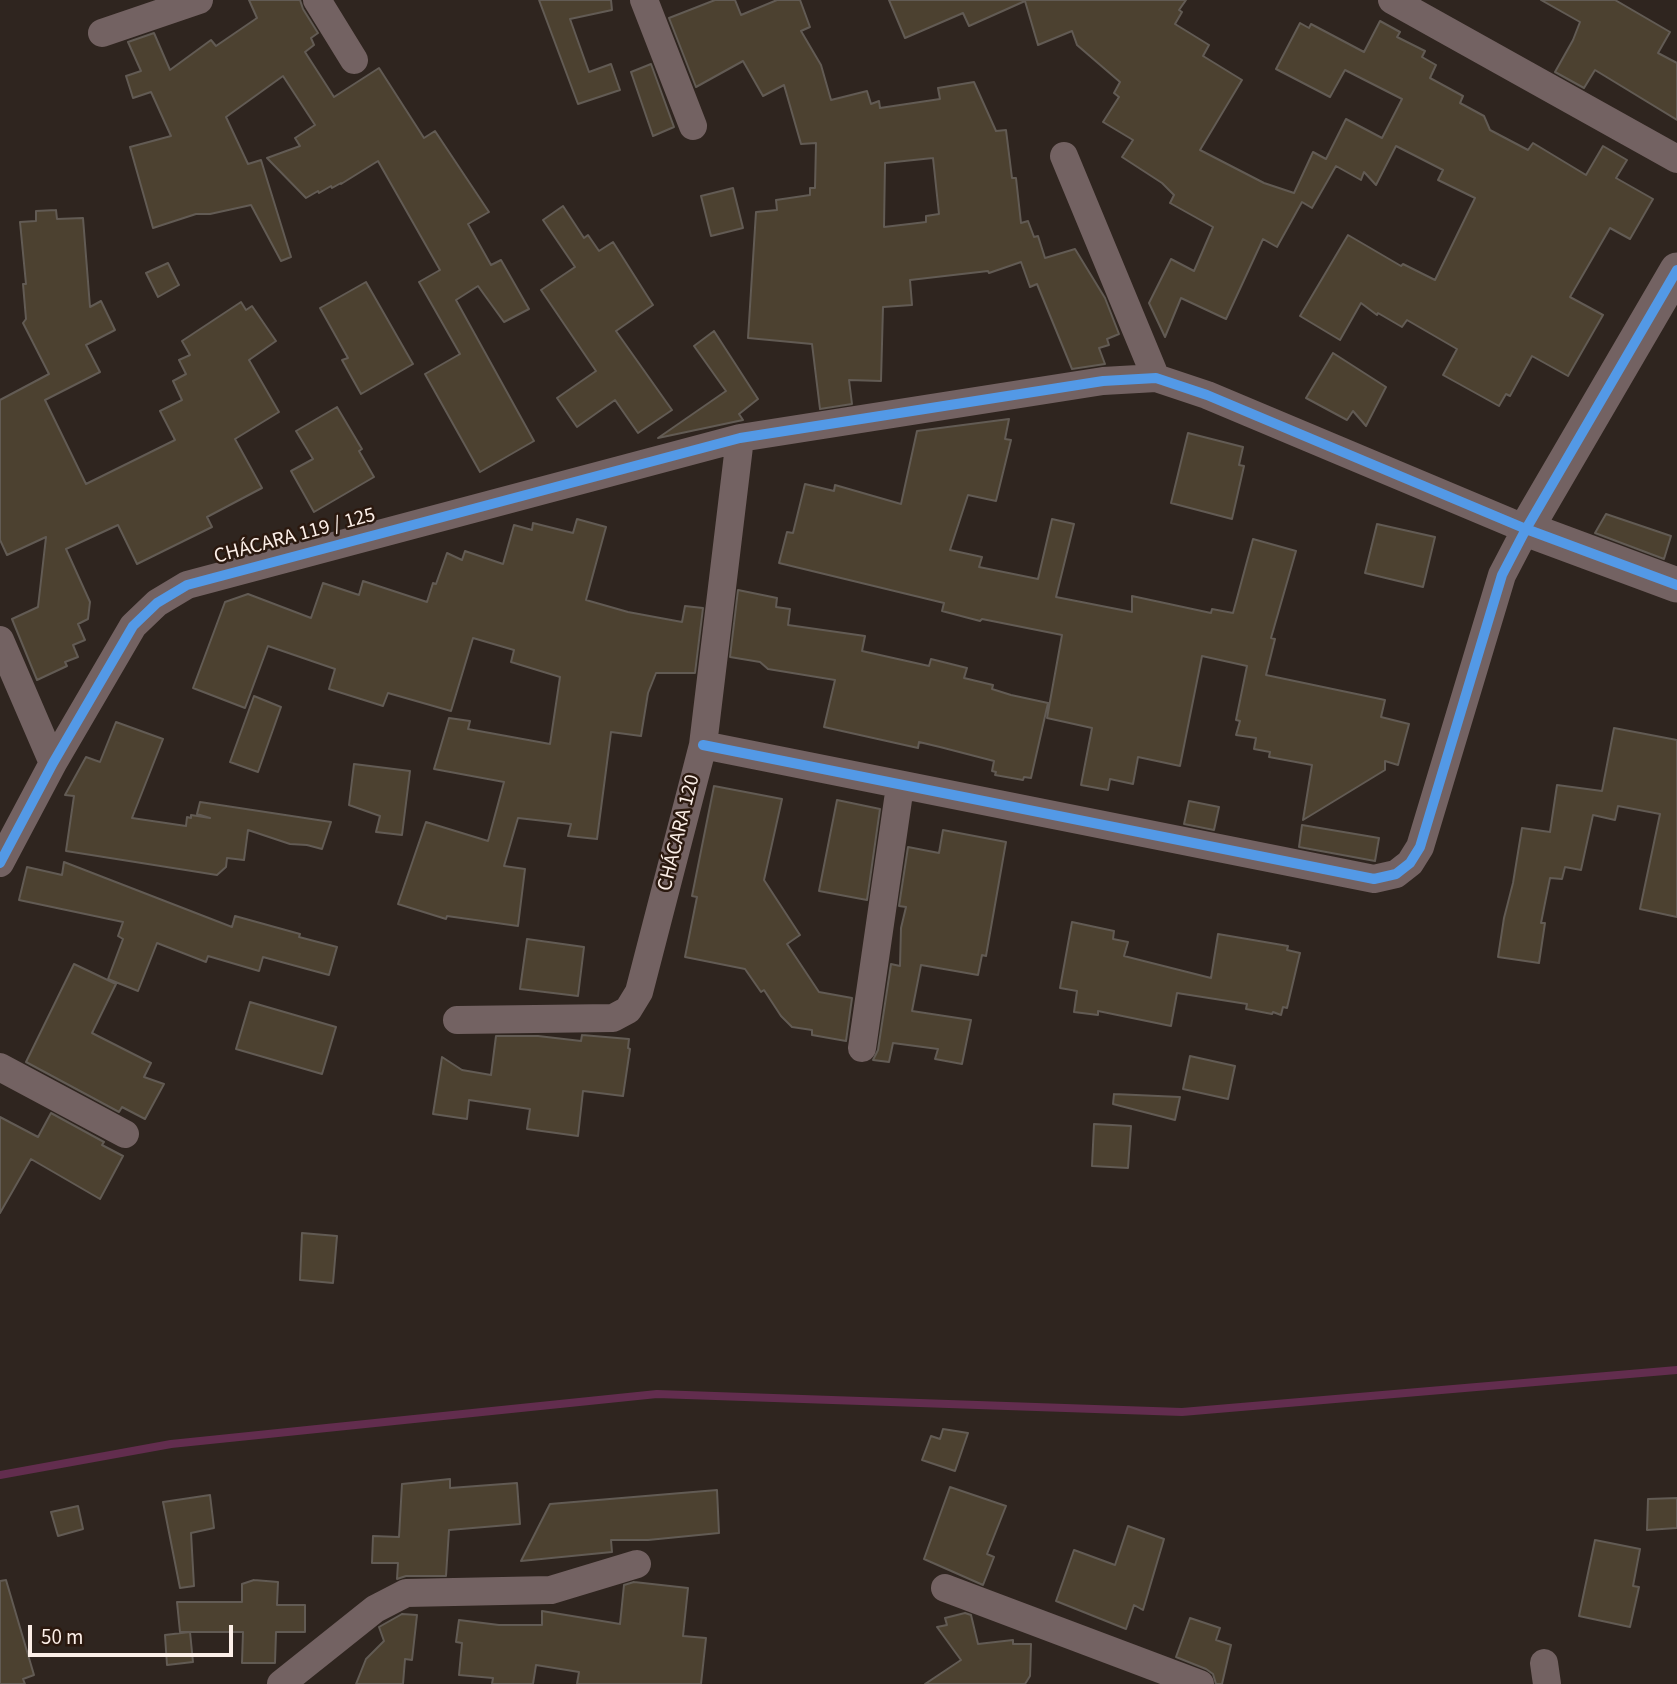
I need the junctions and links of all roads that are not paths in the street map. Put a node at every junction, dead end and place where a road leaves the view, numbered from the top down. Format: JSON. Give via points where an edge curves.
{"nodes":[{"id":1,"x":199,"y":0,"type":"edge"},
{"id":2,"x":317,"y":0,"type":"edge"},
{"id":3,"x":644,"y":0,"type":"edge"},
{"id":4,"x":1392,"y":0,"type":"edge"},
{"id":5,"x":102,"y":33,"type":"dead end"},
{"id":6,"x":354,"y":60,"type":"dead end"},
{"id":7,"x":693,"y":126,"type":"dead end"},
{"id":8,"x":1064,"y":156,"type":"dead end"},
{"id":9,"x":1677,"y":159,"type":"edge"},
{"id":10,"x":1677,"y":270,"type":"edge"},
{"id":11,"x":1156,"y":378,"type":"junction"},
{"id":12,"x":740,"y":438,"type":"junction"},
{"id":13,"x":1526,"y":530,"type":"junction"},
{"id":14,"x":1677,"y":585,"type":"edge"},
{"id":15,"x":0,"y":640,"type":"edge"},
{"id":16,"x":703,"y":745,"type":"junction"},
{"id":17,"x":52,"y":763,"type":"junction"},
{"id":18,"x":900,"y":786,"type":"junction"},
{"id":19,"x":0,"y":863,"type":"edge"},
{"id":20,"x":457,"y":1020,"type":"dead end"},
{"id":21,"x":862,"y":1048,"type":"dead end"},
{"id":22,"x":0,"y":1067,"type":"edge"},
{"id":23,"x":125,"y":1134,"type":"dead end"},
{"id":24,"x":637,"y":1564,"type":"dead end"},
{"id":25,"x":945,"y":1588,"type":"dead end"},
{"id":26,"x":281,"y":1684,"type":"edge"},
{"id":27,"x":1200,"y":1684,"type":"edge"}],
"edges":[{"from":1,"to":5,"type":"street"},
{"from":2,"to":6,"type":"street"},
{"from":3,"to":7,"type":"street"},
{"from":4,"to":9,"type":"street"},
{"from":8,"to":11,"type":"street"},
{"from":10,"to":13,"type":"street"},
{"from":11,"to":12,"type":"street","name":"CHÁCARA 119 / 125","via":[[1103,381]]},
{"from":11,"to":13,"type":"street","via":[[1220,400]]},
{"from":12,"to":16,"type":"street","name":"CHÁCARA 120"},
{"from":12,"to":17,"type":"street","name":"CHÁCARA 119 / 125","via":[[187,585],[157,603],[133,626]]},
{"from":13,"to":14,"type":"street"},
{"from":13,"to":18,"type":"street","via":[[1503,575],[1420,847],[1410,863],[1396,873],[1374,878]]},
{"from":15,"to":17,"type":"street"},
{"from":16,"to":18,"type":"street"},
{"from":16,"to":20,"type":"street","name":"CHÁCARA 120","via":[[639,992],[628,1010],[613,1018]]},
{"from":17,"to":19,"type":"street","name":"CHÁCARA 119 / 125"},
{"from":18,"to":21,"type":"street"},
{"from":22,"to":23,"type":"street"},
{"from":24,"to":26,"type":"street","via":[[551,1590],[406,1594],[375,1609]]},
{"from":25,"to":27,"type":"street"}]}
